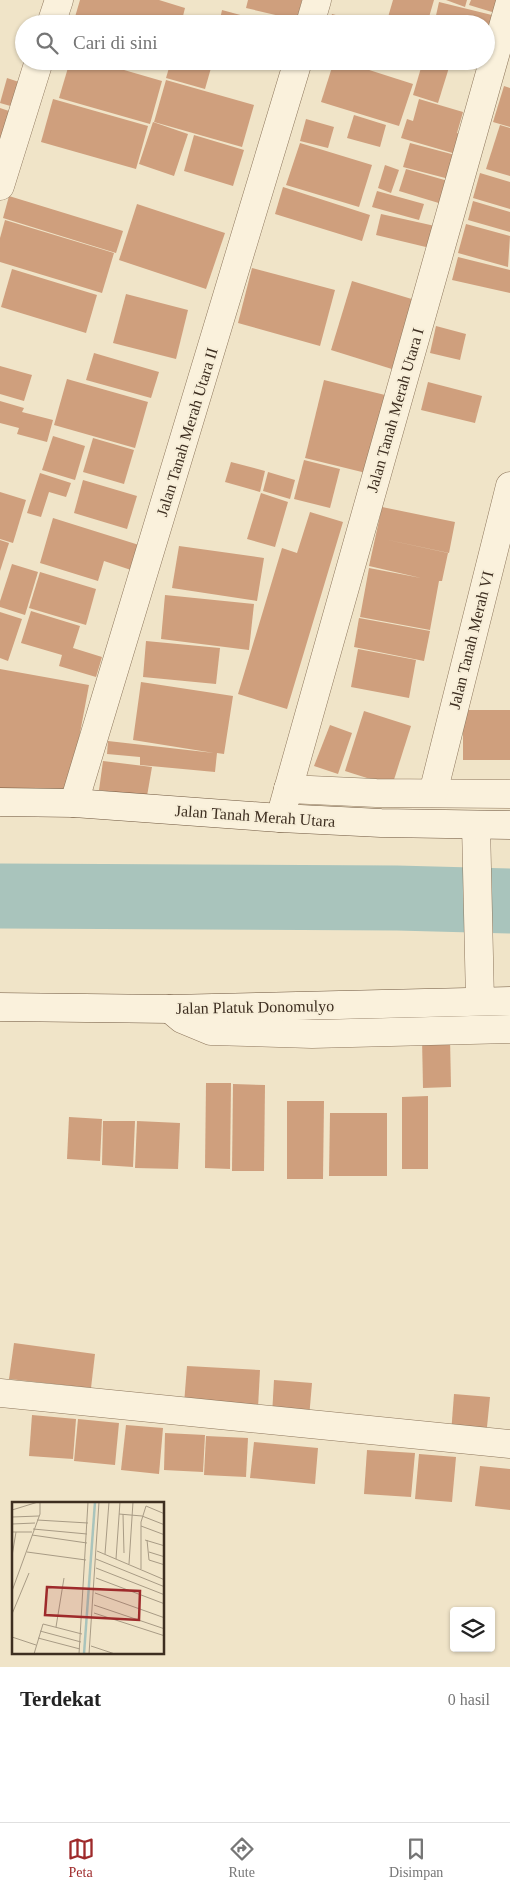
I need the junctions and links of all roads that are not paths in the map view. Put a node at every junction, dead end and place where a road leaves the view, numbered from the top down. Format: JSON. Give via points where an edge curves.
{"nodes":[{"id":1,"x":58,"y":0,"type":"edge"},
{"id":2,"x":317,"y":0,"type":"edge"},
{"id":3,"x":510,"y":2,"type":"edge"},
{"id":4,"x":54,"y":15,"type":"edge"},
{"id":5,"x":313,"y":15,"type":"edge"},
{"id":6,"x":495,"y":55,"type":"edge"},
{"id":7,"x":36,"y":70,"type":"edge"},
{"id":8,"x":295,"y":70,"type":"edge"},
{"id":9,"x":491,"y":70,"type":"edge"},
{"id":10,"x":0,"y":186,"type":"edge"},
{"id":11,"x":510,"y":486,"type":"edge"},
{"id":12,"x":288,"y":789,"type":"junction"},
{"id":13,"x":433,"y":793,"type":"junction"},
{"id":14,"x":510,"y":794,"type":"edge"},
{"id":15,"x":0,"y":802,"type":"edge"},
{"id":16,"x":74,"y":803,"type":"junction"},
{"id":17,"x":280,"y":818,"type":"junction"},
{"id":18,"x":510,"y":825,"type":"edge"},
{"id":19,"x":476,"y":837,"type":"junction"},
{"id":20,"x":480,"y":1001,"type":"junction"},
{"id":21,"x":510,"y":1001,"type":"edge"},
{"id":22,"x":0,"y":1007,"type":"edge"},
{"id":23,"x":170,"y":1009,"type":"junction"},
{"id":24,"x":510,"y":1029,"type":"edge"},
{"id":25,"x":0,"y":1393,"type":"edge"},
{"id":26,"x":510,"y":1444,"type":"edge"}],
"edges":[{"from":1,"to":4,"type":"street"},
{"from":2,"to":5,"type":"street"},
{"from":3,"to":6,"type":"street","name":"Jalan Tanah Merah Utara I"},
{"from":7,"to":10,"type":"street"},
{"from":8,"to":16,"type":"street","name":"Jalan Tanah Merah Utara II"},
{"from":9,"to":12,"type":"street","name":"Jalan Tanah Merah Utara I"},
{"from":11,"to":13,"type":"street","name":"Jalan Tanah Merah VI"},
{"from":12,"to":13,"type":"street"},
{"from":12,"to":17,"type":"street","name":"Jalan Tanah Merah Utara I"},
{"from":13,"to":14,"type":"street"},
{"from":15,"to":16,"type":"street","name":"Jalan Tanah Merah Utara"},
{"from":16,"to":17,"type":"street","name":"Jalan Tanah Merah Utara"},
{"from":17,"to":19,"type":"street","name":"Jalan Tanah Merah Utara"},
{"from":18,"to":19,"type":"street","name":"Jalan Tanah Merah Utara"},
{"from":19,"to":20,"type":"street"},
{"from":20,"to":21,"type":"street","name":"Jalan Platuk Donomulyo"},
{"from":20,"to":23,"type":"street","name":"Jalan Platuk Donomulyo"},
{"from":22,"to":23,"type":"street","name":"Jalan Platuk Donomulyo"},
{"from":23,"to":24,"type":"street","via":[[182,1019],[211,1031],[312,1034]]},
{"from":25,"to":26,"type":"street"}]}
